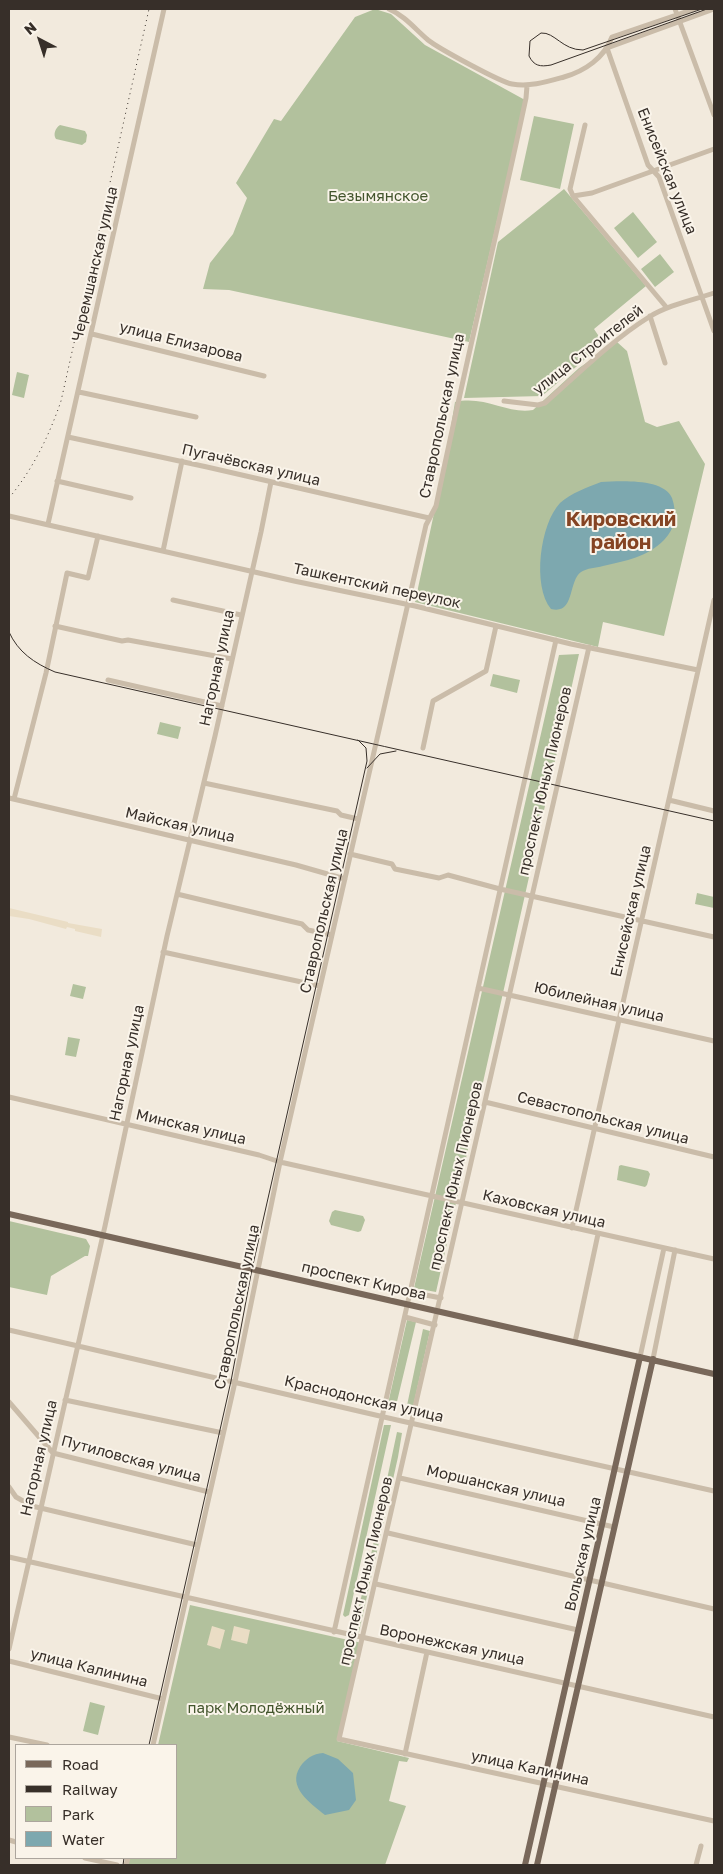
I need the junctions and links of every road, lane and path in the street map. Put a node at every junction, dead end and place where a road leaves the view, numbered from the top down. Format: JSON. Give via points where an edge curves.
{"nodes":[{"id":1,"x":164,"y":9,"type":"edge"},
{"id":2,"x":389,"y":9,"type":"edge"},
{"id":3,"x":675,"y":9,"type":"edge"},
{"id":4,"x":694,"y":9,"type":"edge"},
{"id":5,"x":714,"y":9,"type":"edge"},
{"id":6,"x":677,"y":15,"type":"junction"},
{"id":7,"x":680,"y":22,"type":"junction"},
{"id":8,"x":607,"y":48,"type":"junction"},
{"id":9,"x":527,"y":86,"type":"junction"},
{"id":10,"x":714,"y":115,"type":"edge"},
{"id":11,"x":585,"y":125,"type":"dead end"},
{"id":12,"x":714,"y":149,"type":"edge"},
{"id":13,"x":654,"y":172,"type":"junction"},
{"id":14,"x":573,"y":196,"type":"junction"},
{"id":15,"x":714,"y":293,"type":"edge"},
{"id":16,"x":702,"y":297,"type":"junction"},
{"id":17,"x":667,"y":308,"type":"junction"},
{"id":18,"x":650,"y":316,"type":"junction"},
{"id":19,"x":714,"y":331,"type":"edge"},
{"id":20,"x":92,"y":334,"type":"junction"},
{"id":21,"x":665,"y":363,"type":"dead end"},
{"id":22,"x":264,"y":376,"type":"dead end"},
{"id":23,"x":78,"y":392,"type":"junction"},
{"id":24,"x":504,"y":401,"type":"dead end"},
{"id":25,"x":196,"y":418,"type":"dead end"},
{"id":26,"x":68,"y":437,"type":"junction"},
{"id":27,"x":182,"y":462,"type":"junction"},
{"id":28,"x":57,"y":482,"type":"junction"},
{"id":29,"x":270,"y":482,"type":"junction"},
{"id":30,"x":131,"y":498,"type":"dead end"},
{"id":31,"x":9,"y":516,"type":"edge"},
{"id":32,"x":429,"y":518,"type":"junction"},
{"id":33,"x":49,"y":525,"type":"junction"},
{"id":34,"x":98,"y":536,"type":"junction"},
{"id":35,"x":163,"y":551,"type":"junction"},
{"id":36,"x":252,"y":572,"type":"junction"},
{"id":37,"x":172,"y":600,"type":"dead end"},
{"id":38,"x":714,"y":600,"type":"edge"},
{"id":39,"x":408,"y":605,"type":"junction"},
{"id":40,"x":241,"y":615,"type":"junction"},
{"id":41,"x":55,"y":626,"type":"junction"},
{"id":42,"x":496,"y":626,"type":"junction"},
{"id":43,"x":556,"y":640,"type":"junction"},
{"id":44,"x":589,"y":647,"type":"junction"},
{"id":45,"x":232,"y":659,"type":"junction"},
{"id":46,"x":698,"y":670,"type":"junction"},
{"id":47,"x":108,"y":680,"type":"dead end"},
{"id":48,"x":222,"y":706,"type":"junction"},
{"id":49,"x":423,"y":748,"type":"dead end"},
{"id":50,"x":204,"y":783,"type":"junction"},
{"id":51,"x":11,"y":799,"type":"edge"},
{"id":52,"x":669,"y":800,"type":"junction"},
{"id":53,"x":714,"y":811,"type":"edge"},
{"id":54,"x":358,"y":819,"type":"junction"},
{"id":55,"x":190,"y":840,"type":"junction"},
{"id":56,"x":350,"y":854,"type":"junction"},
{"id":57,"x":344,"y":879,"type":"junction"},
{"id":58,"x":500,"y":889,"type":"junction"},
{"id":59,"x":177,"y":894,"type":"junction"},
{"id":60,"x":532,"y":896,"type":"junction"},
{"id":61,"x":642,"y":921,"type":"junction"},
{"id":62,"x":332,"y":935,"type":"junction"},
{"id":63,"x":714,"y":937,"type":"edge"},
{"id":64,"x":163,"y":952,"type":"junction"},
{"id":65,"x":320,"y":986,"type":"junction"},
{"id":66,"x":478,"y":988,"type":"junction"},
{"id":67,"x":510,"y":995,"type":"junction"},
{"id":68,"x":619,"y":1020,"type":"junction"},
{"id":69,"x":714,"y":1042,"type":"edge"},
{"id":70,"x":9,"y":1097,"type":"edge"},
{"id":71,"x":486,"y":1102,"type":"junction"},
{"id":72,"x":126,"y":1126,"type":"junction"},
{"id":73,"x":594,"y":1129,"type":"junction"},
{"id":74,"x":714,"y":1157,"type":"edge"},
{"id":75,"x":280,"y":1162,"type":"junction"},
{"id":76,"x":432,"y":1196,"type":"junction"},
{"id":77,"x":463,"y":1203,"type":"junction"},
{"id":78,"x":9,"y":1214,"type":"edge"},
{"id":79,"x":572,"y":1228,"type":"junction"},
{"id":80,"x":598,"y":1234,"type":"junction"},
{"id":81,"x":103,"y":1235,"type":"junction"},
{"id":82,"x":664,"y":1248,"type":"junction"},
{"id":83,"x":675,"y":1250,"type":"junction"},
{"id":84,"x":714,"y":1259,"type":"edge"},
{"id":85,"x":257,"y":1270,"type":"junction"},
{"id":86,"x":410,"y":1292,"type":"junction"},
{"id":87,"x":441,"y":1298,"type":"junction"},
{"id":88,"x":408,"y":1304,"type":"junction"},
{"id":89,"x":438,"y":1311,"type":"junction"},
{"id":90,"x":405,"y":1317,"type":"junction"},
{"id":91,"x":435,"y":1325,"type":"junction"},
{"id":92,"x":9,"y":1330,"type":"edge"},
{"id":93,"x":575,"y":1342,"type":"junction"},
{"id":94,"x":78,"y":1346,"type":"junction"},
{"id":95,"x":640,"y":1357,"type":"junction"},
{"id":96,"x":653,"y":1359,"type":"junction"},
{"id":97,"x":714,"y":1374,"type":"edge"},
{"id":98,"x":235,"y":1382,"type":"junction"},
{"id":99,"x":65,"y":1400,"type":"junction"},
{"id":100,"x":9,"y":1402,"type":"edge"},
{"id":101,"x":383,"y":1416,"type":"junction"},
{"id":102,"x":412,"y":1423,"type":"junction"},
{"id":103,"x":223,"y":1433,"type":"junction"},
{"id":104,"x":53,"y":1454,"type":"junction"},
{"id":105,"x":615,"y":1468,"type":"junction"},
{"id":106,"x":627,"y":1471,"type":"junction"},
{"id":107,"x":400,"y":1478,"type":"junction"},
{"id":108,"x":9,"y":1487,"type":"edge"},
{"id":109,"x":714,"y":1491,"type":"edge"},
{"id":110,"x":209,"y":1492,"type":"junction"},
{"id":111,"x":41,"y":1508,"type":"junction"},
{"id":112,"x":602,"y":1523,"type":"junction"},
{"id":113,"x":614,"y":1527,"type":"junction"},
{"id":114,"x":388,"y":1532,"type":"junction"},
{"id":115,"x":197,"y":1545,"type":"junction"},
{"id":116,"x":9,"y":1557,"type":"edge"},
{"id":117,"x":28,"y":1563,"type":"junction"},
{"id":118,"x":590,"y":1579,"type":"junction"},
{"id":119,"x":602,"y":1583,"type":"junction"},
{"id":120,"x":376,"y":1584,"type":"junction"},
{"id":121,"x":186,"y":1598,"type":"junction"},
{"id":122,"x":714,"y":1609,"type":"edge"},
{"id":123,"x":578,"y":1630,"type":"junction"},
{"id":124,"x":334,"y":1632,"type":"junction"},
{"id":125,"x":364,"y":1638,"type":"junction"},
{"id":126,"x":9,"y":1649,"type":"edge"},
{"id":127,"x":427,"y":1652,"type":"junction"},
{"id":128,"x":9,"y":1661,"type":"edge"},
{"id":129,"x":566,"y":1683,"type":"junction"},
{"id":130,"x":578,"y":1686,"type":"junction"},
{"id":131,"x":163,"y":1699,"type":"junction"},
{"id":132,"x":714,"y":1717,"type":"edge"},
{"id":133,"x":9,"y":1737,"type":"edge"},
{"id":134,"x":340,"y":1739,"type":"joint"},
{"id":135,"x":42,"y":1744,"type":"edge"},
{"id":136,"x":153,"y":1744,"type":"edge"},
{"id":137,"x":405,"y":1754,"type":"junction"},
{"id":138,"x":544,"y":1783,"type":"junction"},
{"id":139,"x":555,"y":1786,"type":"junction"},
{"id":140,"x":714,"y":1821,"type":"edge"},
{"id":141,"x":700,"y":1846,"type":"dead end"},
{"id":142,"x":90,"y":1859,"type":"edge"},
{"id":143,"x":118,"y":1865,"type":"edge"},
{"id":144,"x":525,"y":1865,"type":"edge"},
{"id":145,"x":537,"y":1865,"type":"edge"},
{"id":146,"x":696,"y":1865,"type":"edge"}],
"edges":[{"from":1,"to":20,"type":"street","name":"Черемшанская улица"},
{"from":2,"to":9,"type":"street","via":[[449,53],[510,84]]},
{"from":3,"to":6,"type":"street"},
{"from":4,"to":6,"type":"street"},
{"from":5,"to":7,"type":"street"},
{"from":6,"to":7,"type":"street"},
{"from":6,"to":8,"type":"street","via":[[612,37]]},
{"from":7,"to":8,"type":"street"},
{"from":7,"to":10,"type":"street"},
{"from":8,"to":9,"type":"street","via":[[586,68]]},
{"from":8,"to":13,"type":"street","name":"Енисейская улица","via":[[648,165]]},
{"from":9,"to":32,"type":"street","name":"Ставропольская улица","via":[[436,506]]},
{"from":11,"to":14,"type":"street","via":[[570,189]]},
{"from":12,"to":13,"type":"street"},
{"from":13,"to":14,"type":"street","via":[[592,193]]},
{"from":13,"to":16,"type":"street","name":"Енисейская улица","via":[[659,177]]},
{"from":14,"to":17,"type":"street"},
{"from":15,"to":16,"type":"street","name":"улица Строителей"},
{"from":16,"to":17,"type":"street","name":"улица Строителей"},
{"from":16,"to":19,"type":"street","name":"Енисейская улица"},
{"from":17,"to":18,"type":"street","name":"улица Строителей"},
{"from":18,"to":21,"type":"street"},
{"from":18,"to":24,"type":"street","name":"улица Строителей","via":[[545,403],[538,406]]},
{"from":20,"to":22,"type":"street","name":"улица Елизарова"},
{"from":20,"to":23,"type":"street","name":"Черемшанская улица"},
{"from":23,"to":25,"type":"street"},
{"from":23,"to":26,"type":"street","name":"Черемшанская улица"},
{"from":26,"to":27,"type":"street","name":"Пугачёвская улица"},
{"from":26,"to":28,"type":"street","name":"Черемшанская улица"},
{"from":27,"to":29,"type":"street","name":"Пугачёвская улица"},
{"from":27,"to":35,"type":"street"},
{"from":28,"to":30,"type":"street"},
{"from":28,"to":33,"type":"street","name":"Черемшанская улица"},
{"from":29,"to":32,"type":"street","name":"Пугачёвская улица"},
{"from":29,"to":36,"type":"street","name":"Нагорная улица"},
{"from":31,"to":33,"type":"street","name":"Ташкентский переулок"},
{"from":32,"to":39,"type":"street","name":"Ставропольская улица"},
{"from":33,"to":34,"type":"street","name":"Ташкентский переулок"},
{"from":34,"to":35,"type":"street","name":"Ташкентский переулок"},
{"from":34,"to":41,"type":"street","via":[[88,578],[66,573]]},
{"from":35,"to":36,"type":"street","name":"Ташкентский переулок"},
{"from":36,"to":39,"type":"street","name":"Ташкентский переулок"},
{"from":36,"to":40,"type":"street","name":"Нагорная улица"},
{"from":37,"to":40,"type":"street"},
{"from":38,"to":46,"type":"street","name":"Енисейская улица"},
{"from":39,"to":42,"type":"street","name":"Ташкентский переулок"},
{"from":39,"to":54,"type":"street","name":"Ставропольская улица"},
{"from":40,"to":45,"type":"street","name":"Нагорная улица"},
{"from":41,"to":45,"type":"street"},
{"from":41,"to":51,"type":"street"},
{"from":42,"to":43,"type":"street","name":"Ташкентский переулок"},
{"from":42,"to":49,"type":"street","via":[[486,671],[433,701]]},
{"from":43,"to":44,"type":"street","name":"Ташкентский переулок"},
{"from":43,"to":58,"type":"street","name":"проспект Юных Пионеров"},
{"from":44,"to":46,"type":"street","name":"Ташкентский переулок"},
{"from":44,"to":60,"type":"street","name":"проспект Юных Пионеров"},
{"from":45,"to":48,"type":"street","name":"Нагорная улица"},
{"from":46,"to":52,"type":"street","name":"Енисейская улица"},
{"from":47,"to":48,"type":"street"},
{"from":48,"to":50,"type":"street","name":"Нагорная улица"},
{"from":50,"to":54,"type":"street","via":[[337,811]]},
{"from":50,"to":55,"type":"street","name":"Нагорная улица"},
{"from":51,"to":55,"type":"street","name":"Майская улица"},
{"from":52,"to":53,"type":"street"},
{"from":52,"to":61,"type":"street","name":"Енисейская улица"},
{"from":54,"to":56,"type":"street","name":"Ставропольская улица"},
{"from":55,"to":57,"type":"street","name":"Майская улица"},
{"from":55,"to":59,"type":"street","name":"Нагорная улица"},
{"from":56,"to":57,"type":"street","name":"Ставропольская улица"},
{"from":56,"to":58,"type":"street","via":[[392,864],[395,869],[439,878],[448,875]]},
{"from":57,"to":62,"type":"street","name":"Ставропольская улица"},
{"from":58,"to":60,"type":"street"},
{"from":58,"to":66,"type":"street","name":"проспект Юных Пионеров"},
{"from":59,"to":62,"type":"street","via":[[302,924],[308,930]]},
{"from":59,"to":64,"type":"street","name":"Нагорная улица"},
{"from":60,"to":61,"type":"street"},
{"from":60,"to":67,"type":"street","name":"проспект Юных Пионеров"},
{"from":61,"to":63,"type":"street"},
{"from":61,"to":68,"type":"street","name":"Енисейская улица"},
{"from":62,"to":65,"type":"street","name":"Ставропольская улица"},
{"from":64,"to":65,"type":"street"},
{"from":64,"to":72,"type":"street","name":"Нагорная улица"},
{"from":65,"to":75,"type":"street","name":"Ставропольская улица"},
{"from":66,"to":67,"type":"street","name":"Юбилейная улица"},
{"from":66,"to":76,"type":"street","name":"проспект Юных Пионеров"},
{"from":67,"to":68,"type":"street","name":"Юбилейная улица"},
{"from":67,"to":71,"type":"street","name":"проспект Юных Пионеров"},
{"from":68,"to":69,"type":"street","name":"Юбилейная улица"},
{"from":68,"to":73,"type":"street","name":"Енисейская улица"},
{"from":70,"to":72,"type":"street","name":"Минская улица"},
{"from":71,"to":73,"type":"street","name":"Севастопольская улица"},
{"from":71,"to":77,"type":"street","name":"проспект Юных Пионеров"},
{"from":72,"to":75,"type":"street","name":"Минская улица"},
{"from":72,"to":81,"type":"street","name":"Нагорная улица"},
{"from":73,"to":74,"type":"street","name":"Севастопольская улица"},
{"from":73,"to":79,"type":"street","name":"Енисейская улица"},
{"from":75,"to":76,"type":"street","name":"Каховская улица"},
{"from":75,"to":85,"type":"street","name":"Ставропольская улица"},
{"from":76,"to":77,"type":"street","name":"Каховская улица"},
{"from":76,"to":86,"type":"street","name":"проспект Юных Пионеров"},
{"from":77,"to":79,"type":"street","name":"Каховская улица"},
{"from":77,"to":87,"type":"street","name":"проспект Юных Пионеров"},
{"from":78,"to":81,"type":"main road","name":"проспект Кирова"},
{"from":79,"to":80,"type":"street","name":"Каховская улица"},
{"from":80,"to":82,"type":"street","name":"Каховская улица"},
{"from":80,"to":93,"type":"street"},
{"from":81,"to":85,"type":"main road","name":"проспект Кирова"},
{"from":81,"to":94,"type":"street","name":"Нагорная улица"},
{"from":82,"to":83,"type":"street","name":"Каховская улица"},
{"from":82,"to":95,"type":"street","name":"Вольская улица"},
{"from":83,"to":84,"type":"street","name":"Каховская улица"},
{"from":83,"to":96,"type":"street","name":"Вольская улица"},
{"from":85,"to":88,"type":"main road","name":"проспект Кирова"},
{"from":85,"to":98,"type":"street","name":"Ставропольская улица"},
{"from":86,"to":87,"type":"street"},
{"from":86,"to":88,"type":"street","name":"проспект Юных Пионеров"},
{"from":87,"to":89,"type":"street","name":"проспект Юных Пионеров"},
{"from":88,"to":89,"type":"main road","name":"проспект Кирова"},
{"from":88,"to":90,"type":"street","name":"проспект Юных Пионеров"},
{"from":89,"to":91,"type":"street","name":"проспект Юных Пионеров"},
{"from":89,"to":93,"type":"main road","name":"проспект Кирова"},
{"from":90,"to":91,"type":"street"},
{"from":90,"to":101,"type":"street","name":"проспект Юных Пионеров"},
{"from":91,"to":102,"type":"street","name":"проспект Юных Пионеров"},
{"from":92,"to":94,"type":"street","name":"Краснодонская улица"},
{"from":93,"to":95,"type":"main road","name":"проспект Кирова"},
{"from":94,"to":98,"type":"street","name":"Краснодонская улица"},
{"from":94,"to":99,"type":"street","name":"Нагорная улица"},
{"from":95,"to":96,"type":"main road","name":"проспект Кирова"},
{"from":95,"to":105,"type":"main road","name":"Вольская улица"},
{"from":96,"to":97,"type":"main road","name":"проспект Кирова"},
{"from":96,"to":106,"type":"main road","name":"Вольская улица"},
{"from":98,"to":101,"type":"street","name":"Краснодонская улица"},
{"from":98,"to":103,"type":"street","name":"Ставропольская улица"},
{"from":99,"to":103,"type":"street"},
{"from":99,"to":104,"type":"street","name":"Нагорная улица"},
{"from":100,"to":104,"type":"street","name":"Путиловская улица"},
{"from":101,"to":102,"type":"street","name":"Краснодонская улица"},
{"from":101,"to":124,"type":"street","name":"проспект Юных Пионеров"},
{"from":102,"to":105,"type":"street","name":"Краснодонская улица"},
{"from":102,"to":107,"type":"street","name":"проспект Юных Пионеров"},
{"from":103,"to":110,"type":"street","name":"Ставропольская улица"},
{"from":104,"to":110,"type":"street","name":"Путиловская улица"},
{"from":104,"to":111,"type":"street","name":"Нагорная улица"},
{"from":105,"to":106,"type":"street","name":"Краснодонская улица"},
{"from":105,"to":112,"type":"main road","name":"Вольская улица"},
{"from":106,"to":109,"type":"street","name":"Краснодонская улица"},
{"from":106,"to":113,"type":"main road","name":"Вольская улица"},
{"from":107,"to":112,"type":"street","name":"Моршанская улица"},
{"from":107,"to":114,"type":"street","name":"проспект Юных Пионеров"},
{"from":108,"to":111,"type":"street","via":[[16,1497]]},
{"from":110,"to":115,"type":"street","name":"Ставропольская улица"},
{"from":111,"to":115,"type":"street"},
{"from":111,"to":117,"type":"street","name":"Нагорная улица"},
{"from":112,"to":113,"type":"street","name":"Моршанская улица"},
{"from":112,"to":118,"type":"main road","name":"Вольская улица"},
{"from":113,"to":119,"type":"main road","name":"Вольская улица"},
{"from":114,"to":118,"type":"street"},
{"from":114,"to":120,"type":"street","name":"проспект Юных Пионеров"},
{"from":115,"to":121,"type":"street","name":"Ставропольская улица"},
{"from":116,"to":117,"type":"street","name":"Воронежская улица"},
{"from":117,"to":121,"type":"street","name":"Воронежская улица"},
{"from":117,"to":126,"type":"street","name":"Нагорная улица"},
{"from":118,"to":119,"type":"street"},
{"from":118,"to":123,"type":"main road","name":"Вольская улица"},
{"from":119,"to":122,"type":"street"},
{"from":119,"to":130,"type":"main road","name":"Вольская улица"},
{"from":120,"to":123,"type":"street"},
{"from":120,"to":125,"type":"street","name":"проспект Юных Пионеров"},
{"from":121,"to":124,"type":"street","name":"Воронежская улица"},
{"from":121,"to":131,"type":"street","name":"Ставропольская улица"},
{"from":123,"to":129,"type":"main road","name":"Вольская улица"},
{"from":124,"to":125,"type":"street","name":"Воронежская улица"},
{"from":125,"to":127,"type":"street","name":"Воронежская улица"},
{"from":125,"to":134,"type":"street","name":"проспект Юных Пионеров"},
{"from":127,"to":129,"type":"street","name":"Воронежская улица"},
{"from":127,"to":137,"type":"street"},
{"from":128,"to":131,"type":"street","name":"улица Калинина"},
{"from":129,"to":130,"type":"street","name":"Воронежская улица"},
{"from":129,"to":138,"type":"main road","name":"Вольская улица"},
{"from":130,"to":132,"type":"street","name":"Воронежская улица"},
{"from":130,"to":139,"type":"main road","name":"Вольская улица"},
{"from":131,"to":136,"type":"street","name":"Ставропольская улица"},
{"from":133,"to":135,"type":"street"},
{"from":134,"to":137,"type":"street","name":"улица Калинина"},
{"from":137,"to":138,"type":"street","name":"улица Калинина"},
{"from":138,"to":139,"type":"street","name":"улица Калинина"},
{"from":138,"to":144,"type":"main road","name":"Вольская улица"},
{"from":139,"to":140,"type":"street","name":"улица Калинина"},
{"from":139,"to":145,"type":"main road","name":"Вольская улица"},
{"from":141,"to":146,"type":"street"},
{"from":142,"to":143,"type":"street"}]}
